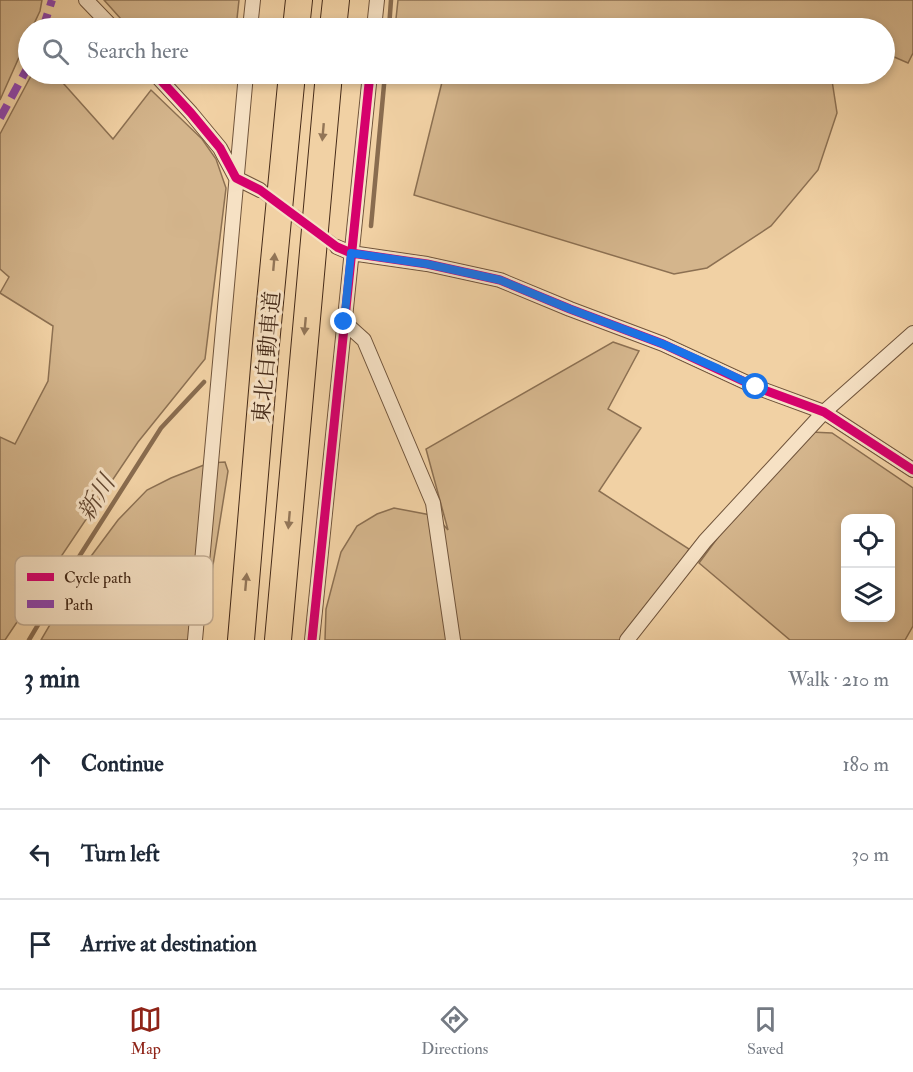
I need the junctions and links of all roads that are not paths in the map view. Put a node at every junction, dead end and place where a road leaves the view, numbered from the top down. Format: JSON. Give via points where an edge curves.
{"nodes":[{"id":1,"x":86,"y":0,"type":"edge"},
{"id":2,"x":252,"y":0,"type":"edge"},
{"id":3,"x":299,"y":0,"type":"edge"},
{"id":4,"x":336,"y":0,"type":"edge"},
{"id":5,"x":377,"y":0,"type":"edge"},
{"id":6,"x":103,"y":18,"type":"edge"},
{"id":7,"x":251,"y":18,"type":"edge"},
{"id":8,"x":298,"y":18,"type":"edge"},
{"id":9,"x":334,"y":18,"type":"edge"},
{"id":10,"x":375,"y":18,"type":"edge"},
{"id":11,"x":164,"y":84,"type":"edge"},
{"id":12,"x":245,"y":84,"type":"edge"},
{"id":13,"x":291,"y":84,"type":"edge"},
{"id":14,"x":327,"y":84,"type":"edge"},
{"id":15,"x":369,"y":84,"type":"edge"},
{"id":16,"x":236,"y":178,"type":"junction"},
{"id":17,"x":260,"y":190,"type":"tunnel mouth"},
{"id":18,"x":337,"y":247,"type":"tunnel mouth"},
{"id":19,"x":351,"y":253,"type":"junction"},
{"id":20,"x":344,"y":322,"type":"junction"},
{"id":21,"x":913,"y":333,"type":"edge"},
{"id":22,"x":824,"y":412,"type":"junction"},
{"id":23,"x":913,"y":470,"type":"edge"},
{"id":24,"x":202,"y":556,"type":"edge"},
{"id":25,"x":196,"y":625,"type":"edge"},
{"id":26,"x":195,"y":640,"type":"edge"},
{"id":27,"x":241,"y":640,"type":"edge"},
{"id":28,"x":278,"y":640,"type":"edge"},
{"id":29,"x":312,"y":640,"type":"edge"},
{"id":30,"x":453,"y":640,"type":"edge"},
{"id":31,"x":627,"y":640,"type":"edge"}],
"edges":[{"from":1,"to":6,"type":"street"},
{"from":2,"to":7,"type":"street"},
{"from":3,"to":8,"type":"highway"},
{"from":4,"to":9,"type":"highway"},
{"from":5,"to":10,"type":"street"},
{"from":11,"to":16,"type":"street","via":[[220,148]]},
{"from":12,"to":16,"type":"street"},
{"from":27,"to":13,"type":"highway","name":"東北自動車道","one_way":true},
{"from":14,"to":28,"type":"highway","name":"東北自動車道","one_way":true},
{"from":15,"to":19,"type":"street"},
{"from":16,"to":17,"type":"street"},
{"from":16,"to":24,"type":"street"},
{"from":18,"to":19,"type":"street"},
{"from":19,"to":20,"type":"street"},
{"from":19,"to":22,"type":"street","via":[[500,280]]},
{"from":20,"to":29,"type":"street"},
{"from":20,"to":30,"type":"street","via":[[364,340],[433,503]]},
{"from":21,"to":22,"type":"street"},
{"from":22,"to":23,"type":"street"},
{"from":22,"to":31,"type":"street","via":[[705,541]]},
{"from":25,"to":26,"type":"street"}]}
